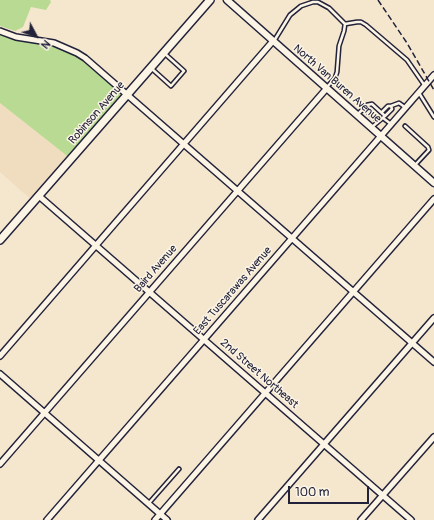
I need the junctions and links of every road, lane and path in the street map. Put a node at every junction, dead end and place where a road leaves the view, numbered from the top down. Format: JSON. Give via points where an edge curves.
{"nodes":[{"id":1,"x":210,"y":0,"type":"edge"},
{"id":2,"x":227,"y":0,"type":"edge"},
{"id":3,"x":345,"y":24,"type":"junction"},
{"id":4,"x":0,"y":31,"type":"edge"},
{"id":5,"x":273,"y":41,"type":"junction"},
{"id":6,"x":164,"y":53,"type":"junction"},
{"id":7,"x":151,"y":68,"type":"junction"},
{"id":8,"x":434,"y":75,"type":"edge"},
{"id":9,"x":425,"y":86,"type":"junction"},
{"id":10,"x":327,"y":88,"type":"junction"},
{"id":11,"x":418,"y":93,"type":"junction"},
{"id":12,"x":128,"y":94,"type":"junction"},
{"id":13,"x":391,"y":106,"type":"junction"},
{"id":14,"x":363,"y":108,"type":"junction"},
{"id":15,"x":406,"y":108,"type":"junction"},
{"id":16,"x":382,"y":112,"type":"junction"},
{"id":17,"x":357,"y":115,"type":"junction"},
{"id":18,"x":384,"y":117,"type":"junction"},
{"id":19,"x":434,"y":117,"type":"edge"},
{"id":20,"x":378,"y":121,"type":"junction"},
{"id":21,"x":391,"y":124,"type":"junction"},
{"id":22,"x":405,"y":126,"type":"dead end"},
{"id":23,"x":372,"y":128,"type":"junction"},
{"id":24,"x":381,"y":136,"type":"junction"},
{"id":25,"x":184,"y":144,"type":"junction"},
{"id":26,"x":414,"y":166,"type":"junction"},
{"id":27,"x":434,"y":183,"type":"edge"},
{"id":28,"x":238,"y":190,"type":"junction"},
{"id":29,"x":39,"y":196,"type":"junction"},
{"id":30,"x":434,"y":199,"type":"edge"},
{"id":31,"x":293,"y":238,"type":"junction"},
{"id":32,"x":0,"y":240,"type":"edge"},
{"id":33,"x":96,"y":246,"type":"junction"},
{"id":34,"x":149,"y":292,"type":"junction"},
{"id":35,"x":353,"y":292,"type":"junction"},
{"id":36,"x":434,"y":318,"type":"edge"},
{"id":37,"x":204,"y":340,"type":"junction"},
{"id":38,"x":413,"y":343,"type":"junction"},
{"id":39,"x":0,"y":356,"type":"edge"},
{"id":40,"x":434,"y":362,"type":"edge"},
{"id":41,"x":0,"y":374,"type":"edge"},
{"id":42,"x":265,"y":393,"type":"junction"},
{"id":43,"x":45,"y":413,"type":"junction"},
{"id":44,"x":434,"y":437,"type":"edge"},
{"id":45,"x":324,"y":444,"type":"junction"},
{"id":46,"x":99,"y":460,"type":"junction"},
{"id":47,"x":0,"y":464,"type":"edge"},
{"id":48,"x":179,"y":469,"type":"dead end"},
{"id":49,"x":383,"y":495,"type":"junction"},
{"id":50,"x":149,"y":504,"type":"junction"},
{"id":51,"x":160,"y":514,"type":"junction"},
{"id":52,"x":48,"y":520,"type":"edge"},
{"id":53,"x":155,"y":520,"type":"edge"},
{"id":54,"x":167,"y":520,"type":"edge"},
{"id":55,"x":258,"y":520,"type":"edge"},
{"id":56,"x":361,"y":520,"type":"edge"},
{"id":57,"x":411,"y":520,"type":"edge"}],
"edges":[{"from":1,"to":6,"type":"main road","name":"Robinson Avenue"},
{"from":2,"to":5,"type":"street","name":"North Van Buren Avenue"},
{"from":3,"to":5,"type":"lane","via":[[329,8],[313,2],[301,6],[290,15]]},
{"from":3,"to":9,"type":"lane","via":[[361,22],[366,25],[407,60]]},
{"from":3,"to":10,"type":"lane","via":[[335,78]]},
{"from":4,"to":12,"type":"street","via":[[16,37],[54,44],[77,53]]},
{"from":5,"to":10,"type":"street","name":"North Van Buren Avenue"},
{"from":5,"to":25,"type":"street"},
{"from":6,"to":7,"type":"main road","name":"Robinson Avenue"},
{"from":6,"to":7,"type":"lane","via":[[184,71],[171,86]]},
{"from":7,"to":12,"type":"main road","name":"Robinson Avenue"},
{"from":8,"to":9,"type":"street","name":"East Tuscarawas Avenue"},
{"from":9,"to":11,"type":"street","name":"East Tuscarawas Avenue"},
{"from":10,"to":17,"type":"street","name":"North Van Buren Avenue"},
{"from":10,"to":28,"type":"street","name":"Baird Avenue"},
{"from":11,"to":15,"type":"street","name":"East Tuscarawas Avenue"},
{"from":11,"to":19,"type":"lane"},
{"from":12,"to":25,"type":"street"},
{"from":12,"to":29,"type":"main road","name":"Robinson Avenue"},
{"from":13,"to":15,"type":"lane","via":[[399,103]]},
{"from":13,"to":16,"type":"lane"},
{"from":13,"to":18,"type":"lane","via":[[392,109]]},
{"from":14,"to":16,"type":"lane","via":[[372,104]]},
{"from":14,"to":17,"type":"lane"},
{"from":14,"to":20,"type":"lane"},
{"from":15,"to":21,"type":"street","name":"East Tuscarawas Avenue"},
{"from":16,"to":18,"type":"lane"},
{"from":17,"to":23,"type":"street","name":"North Van Buren Avenue"},
{"from":18,"to":20,"type":"lane"},
{"from":18,"to":21,"type":"lane"},
{"from":20,"to":23,"type":"lane"},
{"from":21,"to":24,"type":"street","name":"East Tuscarawas Avenue"},
{"from":22,"to":26,"type":"lane","via":[[428,147]]},
{"from":23,"to":24,"type":"street","name":"North Van Buren Avenue"},
{"from":24,"to":26,"type":"street","name":"North Van Buren Avenue"},
{"from":24,"to":31,"type":"street","name":"East Tuscarawas Avenue"},
{"from":25,"to":28,"type":"street"},
{"from":25,"to":33,"type":"street"},
{"from":26,"to":27,"type":"street","name":"North Van Buren Avenue"},
{"from":28,"to":31,"type":"street"},
{"from":28,"to":34,"type":"street","name":"Baird Avenue"},
{"from":29,"to":32,"type":"main road","name":"Robinson Avenue"},
{"from":29,"to":33,"type":"street","name":"2nd Street Northeast"},
{"from":30,"to":35,"type":"street"},
{"from":31,"to":35,"type":"street"},
{"from":31,"to":37,"type":"street","name":"East Tuscarawas Avenue"},
{"from":33,"to":34,"type":"street","name":"2nd Street Northeast"},
{"from":33,"to":39,"type":"street"},
{"from":34,"to":37,"type":"street","name":"2nd Street Northeast"},
{"from":34,"to":43,"type":"street","name":"Baird Avenue"},
{"from":35,"to":38,"type":"street"},
{"from":35,"to":42,"type":"street"},
{"from":36,"to":38,"type":"street"},
{"from":37,"to":42,"type":"street","name":"2nd Street Northeast"},
{"from":37,"to":46,"type":"street","name":"East Tuscarawas Avenue"},
{"from":38,"to":40,"type":"street"},
{"from":38,"to":45,"type":"street"},
{"from":41,"to":43,"type":"street"},
{"from":42,"to":45,"type":"street","name":"2nd Street Northeast"},
{"from":42,"to":51,"type":"street"},
{"from":43,"to":46,"type":"street"},
{"from":43,"to":47,"type":"street","name":"Baird Avenue"},
{"from":44,"to":49,"type":"street"},
{"from":45,"to":49,"type":"street","name":"2nd Street Northeast"},
{"from":45,"to":55,"type":"street"},
{"from":46,"to":50,"type":"street"},
{"from":46,"to":52,"type":"street","name":"East Tuscarawas Avenue"},
{"from":48,"to":50,"type":"lane"},
{"from":49,"to":56,"type":"street"},
{"from":49,"to":57,"type":"street","name":"2nd Street Northeast"},
{"from":50,"to":51,"type":"street"},
{"from":51,"to":53,"type":"street"},
{"from":51,"to":54,"type":"street"}]}
